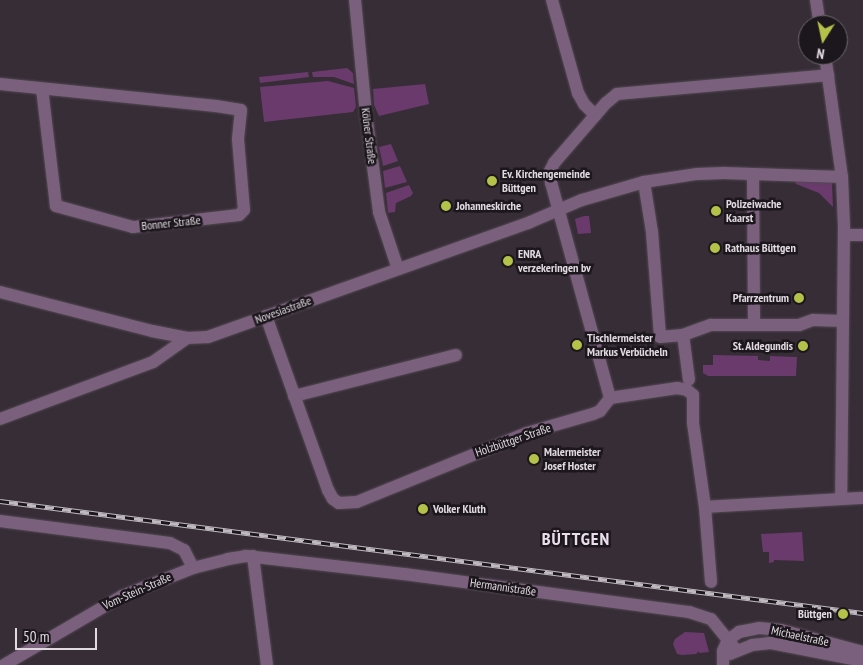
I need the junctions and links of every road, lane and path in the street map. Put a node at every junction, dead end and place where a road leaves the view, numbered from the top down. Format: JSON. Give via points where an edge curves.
{"nodes":[{"id":1,"x":355,"y":0,"type":"edge"},
{"id":2,"x":552,"y":0,"type":"edge"},
{"id":3,"x":816,"y":0,"type":"edge"},
{"id":4,"x":818,"y":15,"type":"edge"},
{"id":5,"x":826,"y":65,"type":"edge"},
{"id":6,"x":828,"y":75,"type":"junction"},
{"id":7,"x":0,"y":84,"type":"edge"},
{"id":8,"x":42,"y":88,"type":"junction"},
{"id":9,"x":595,"y":115,"type":"junction"},
{"id":10,"x":753,"y":174,"type":"junction"},
{"id":11,"x":842,"y":177,"type":"junction"},
{"id":12,"x":644,"y":182,"type":"junction"},
{"id":13,"x":558,"y":211,"type":"junction"},
{"id":14,"x":844,"y":234,"type":"junction"},
{"id":15,"x":863,"y":234,"type":"edge"},
{"id":16,"x":398,"y":269,"type":"junction"},
{"id":17,"x":0,"y":292,"type":"edge"},
{"id":18,"x":266,"y":316,"type":"junction"},
{"id":19,"x":843,"y":321,"type":"junction"},
{"id":20,"x":754,"y":325,"type":"junction"},
{"id":21,"x":683,"y":335,"type":"junction"},
{"id":22,"x":187,"y":338,"type":"junction"},
{"id":23,"x":456,"y":355,"type":"dead end"},
{"id":24,"x":688,"y":385,"type":"junction"},
{"id":25,"x":294,"y":396,"type":"junction"},
{"id":26,"x":610,"y":398,"type":"junction"},
{"id":27,"x":0,"y":419,"type":"edge"},
{"id":28,"x":863,"y":498,"type":"edge"},
{"id":29,"x":841,"y":499,"type":"junction"},
{"id":30,"x":705,"y":507,"type":"junction"},
{"id":31,"x":0,"y":521,"type":"edge"},
{"id":32,"x":253,"y":556,"type":"junction"},
{"id":33,"x":193,"y":568,"type":"junction"},
{"id":34,"x":711,"y":582,"type":"dead end"},
{"id":35,"x":732,"y":645,"type":"junction"},
{"id":36,"x":863,"y":652,"type":"edge"},
{"id":37,"x":863,"y":661,"type":"edge"},
{"id":38,"x":723,"y":663,"type":"edge"},
{"id":39,"x":4,"y":665,"type":"edge"},
{"id":40,"x":267,"y":665,"type":"edge"}],
"edges":[{"from":1,"to":16,"type":"street","name":"Kölner Straße","via":[[379,212]]},
{"from":2,"to":9,"type":"street","via":[[578,93]]},
{"from":3,"to":4,"type":"street"},
{"from":5,"to":6,"type":"street"},
{"from":6,"to":9,"type":"street","via":[[622,92]]},
{"from":6,"to":11,"type":"street"},
{"from":7,"to":8,"type":"street"},
{"from":8,"to":8,"type":"street","name":"Bonner Straße","via":[[240,110],[238,139],[244,210],[238,215],[133,227],[56,206]]},
{"from":9,"to":13,"type":"street","via":[[552,167],[550,181]]},
{"from":10,"to":11,"type":"street","name":"Novesiastraße"},
{"from":10,"to":12,"type":"street","name":"Novesiastraße","via":[[698,174]]},
{"from":10,"to":20,"type":"street"},
{"from":11,"to":14,"type":"street"},
{"from":12,"to":13,"type":"street","name":"Novesiastraße","via":[[582,200]]},
{"from":12,"to":21,"type":"street","via":[[652,232],[660,337]]},
{"from":13,"to":16,"type":"street","name":"Novesiastraße"},
{"from":13,"to":26,"type":"street"},
{"from":14,"to":15,"type":"street"},
{"from":14,"to":19,"type":"street"},
{"from":16,"to":18,"type":"street","name":"Novesiastraße"},
{"from":17,"to":22,"type":"street","name":"Novesiastraße"},
{"from":18,"to":22,"type":"street","name":"Novesiastraße","via":[[208,337]]},
{"from":18,"to":25,"type":"street"},
{"from":19,"to":20,"type":"street"},
{"from":19,"to":29,"type":"street"},
{"from":20,"to":21,"type":"street","via":[[711,326]]},
{"from":21,"to":24,"type":"street"},
{"from":22,"to":27,"type":"street","via":[[153,362]]},
{"from":23,"to":25,"type":"street"},
{"from":24,"to":26,"type":"street"},
{"from":24,"to":30,"type":"street","via":[[694,399],[693,423]]},
{"from":25,"to":26,"type":"street","name":"Holzbüttger Straße","via":[[328,490],[332,499],[339,503],[357,502],[527,433],[593,414],[600,411]]},
{"from":28,"to":29,"type":"street"},
{"from":29,"to":30,"type":"street"},
{"from":30,"to":34,"type":"street"},
{"from":31,"to":33,"type":"street","via":[[170,543],[184,550]]},
{"from":32,"to":33,"type":"street","name":"Vom-Stein-Straße"},
{"from":32,"to":35,"type":"street","name":"Hermannistraße","via":[[689,612],[711,619]]},
{"from":32,"to":40,"type":"street"},
{"from":33,"to":39,"type":"street","name":"Vom-Stein-Straße","via":[[110,602]]},
{"from":35,"to":36,"type":"street","name":"Michaelstraße","via":[[739,632],[770,628]]},
{"from":35,"to":37,"type":"street","name":"Michaelstraße","via":[[770,643]]},
{"from":35,"to":38,"type":"street","via":[[724,648]]}]}
